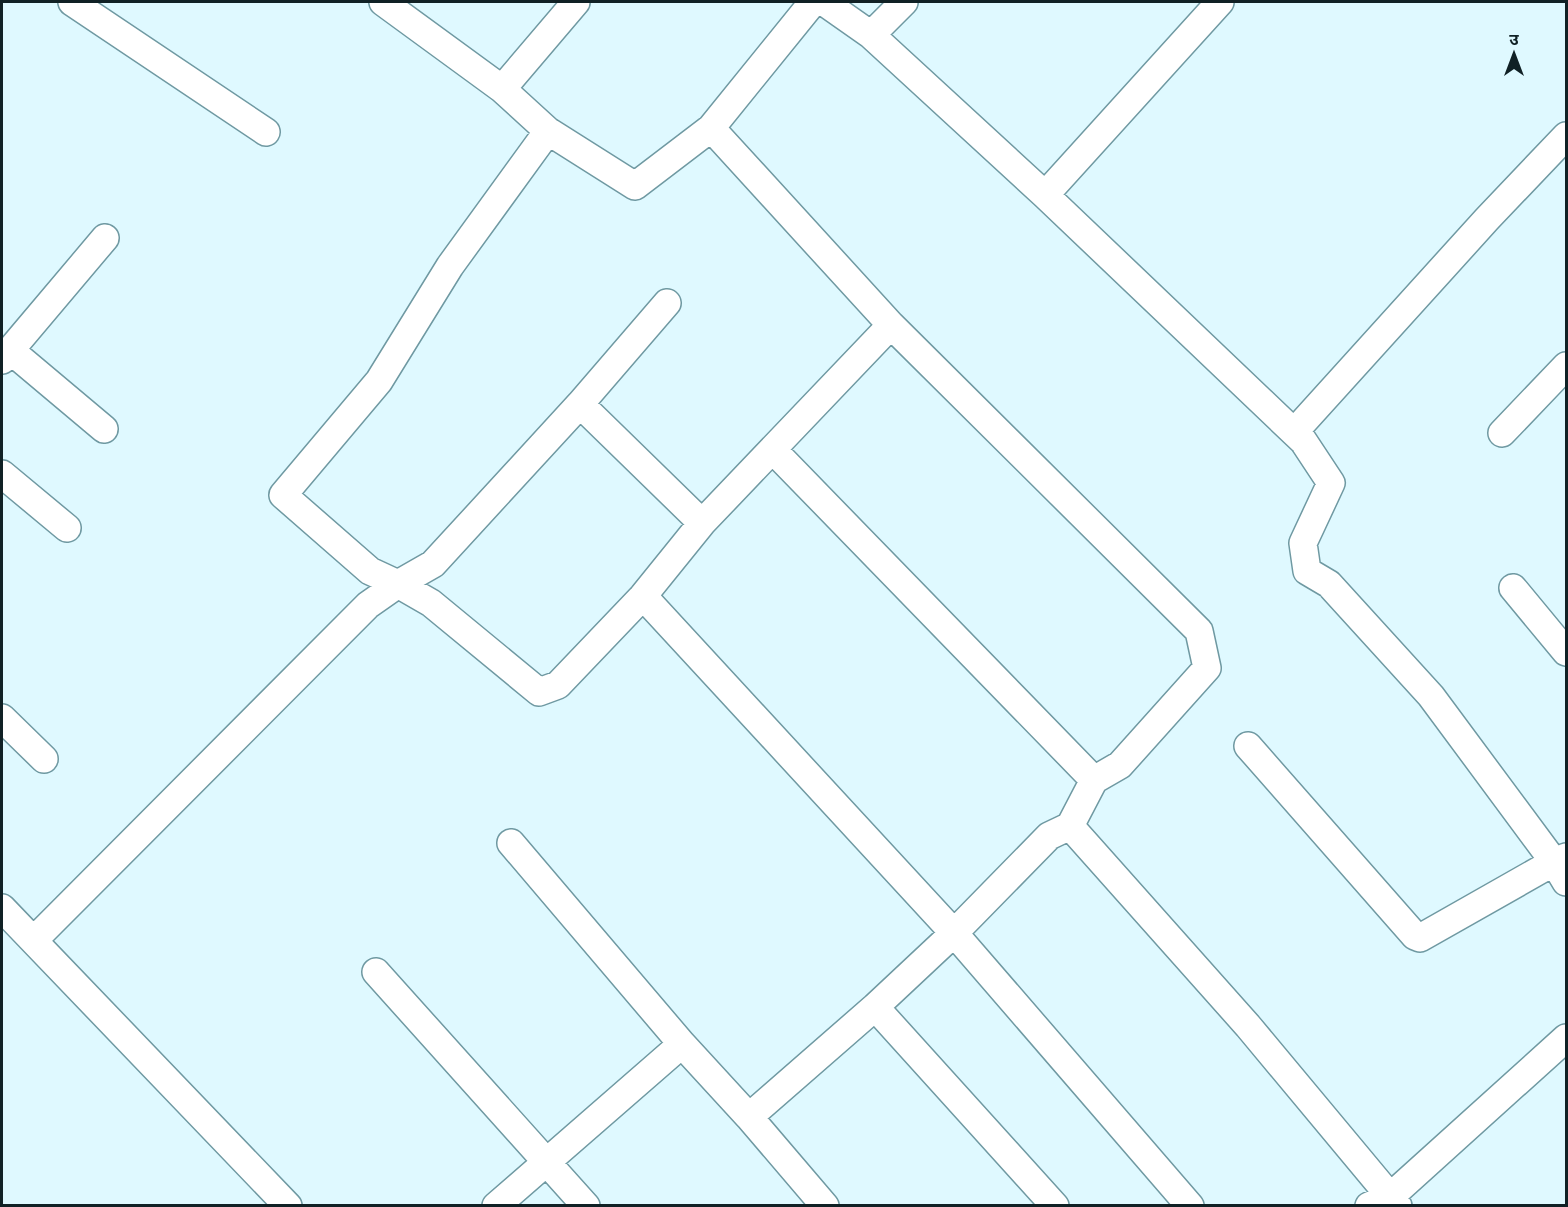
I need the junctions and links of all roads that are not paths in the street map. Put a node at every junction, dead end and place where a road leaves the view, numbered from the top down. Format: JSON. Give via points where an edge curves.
{"nodes":[{"id":1,"x":72,"y":2,"type":"edge"},
{"id":2,"x":383,"y":2,"type":"edge"},
{"id":3,"x":576,"y":2,"type":"edge"},
{"id":4,"x":813,"y":2,"type":"edge"},
{"id":5,"x":824,"y":2,"type":"edge"},
{"id":6,"x":904,"y":2,"type":"edge"},
{"id":7,"x":1220,"y":2,"type":"edge"},
{"id":8,"x":871,"y":35,"type":"junction"},
{"id":9,"x":502,"y":89,"type":"junction"},
{"id":10,"x":711,"y":128,"type":"junction"},
{"id":11,"x":548,"y":130,"type":"junction"},
{"id":12,"x":266,"y":132,"type":"dead end"},
{"id":13,"x":1566,"y":136,"type":"edge"},
{"id":14,"x":1045,"y":195,"type":"junction"},
{"id":15,"x":105,"y":238,"type":"dead end"},
{"id":16,"x":667,"y":303,"type":"dead end"},
{"id":17,"x":891,"y":325,"type":"junction"},
{"id":18,"x":6,"y":355,"type":"edge"},
{"id":19,"x":1566,"y":366,"type":"edge"},
{"id":20,"x":580,"y":404,"type":"junction"},
{"id":21,"x":104,"y":429,"type":"dead end"},
{"id":22,"x":1502,"y":433,"type":"dead end"},
{"id":23,"x":1302,"y":440,"type":"junction"},
{"id":24,"x":773,"y":450,"type":"junction"},
{"id":25,"x":2,"y":474,"type":"edge"},
{"id":26,"x":702,"y":523,"type":"junction"},
{"id":27,"x":67,"y":528,"type":"dead end"},
{"id":28,"x":398,"y":584,"type":"junction"},
{"id":29,"x":1513,"y":588,"type":"dead end"},
{"id":30,"x":643,"y":596,"type":"junction"},
{"id":31,"x":1566,"y":652,"type":"edge"},
{"id":32,"x":2,"y":718,"type":"edge"},
{"id":33,"x":1248,"y":746,"type":"dead end"},
{"id":34,"x":45,"y":759,"type":"dead end"},
{"id":35,"x":1094,"y":780,"type":"junction"},
{"id":36,"x":1070,"y":826,"type":"junction"},
{"id":37,"x":511,"y":843,"type":"dead end"},
{"id":38,"x":1562,"y":867,"type":"edge"},
{"id":39,"x":2,"y":908,"type":"edge"},
{"id":40,"x":954,"y":933,"type":"junction"},
{"id":41,"x":34,"y":940,"type":"junction"},
{"id":42,"x":376,"y":972,"type":"dead end"},
{"id":43,"x":875,"y":1007,"type":"junction"},
{"id":44,"x":1566,"y":1038,"type":"edge"},
{"id":45,"x":682,"y":1044,"type":"junction"},
{"id":46,"x":749,"y":1117,"type":"junction"},
{"id":47,"x":546,"y":1162,"type":"junction"},
{"id":48,"x":1386,"y":1203,"type":"edge"},
{"id":49,"x":288,"y":1206,"type":"edge"},
{"id":50,"x":496,"y":1206,"type":"edge"},
{"id":51,"x":586,"y":1206,"type":"edge"},
{"id":52,"x":825,"y":1206,"type":"edge"},
{"id":53,"x":1055,"y":1206,"type":"edge"},
{"id":54,"x":1190,"y":1206,"type":"edge"}],
"edges":[{"from":1,"to":12,"type":"street"},
{"from":2,"to":9,"type":"street"},
{"from":3,"to":9,"type":"street"},
{"from":4,"to":10,"type":"street"},
{"from":5,"to":8,"type":"street"},
{"from":6,"to":8,"type":"street"},
{"from":7,"to":14,"type":"street"},
{"from":8,"to":14,"type":"street"},
{"from":9,"to":11,"type":"street"},
{"from":10,"to":11,"type":"street","via":[[634,186]]},
{"from":10,"to":17,"type":"street"},
{"from":11,"to":28,"type":"street","via":[[450,266],[379,381],[283,495],[370,571]]},
{"from":13,"to":23,"type":"street","via":[[1296,430]]},
{"from":14,"to":23,"type":"street"},
{"from":15,"to":18,"type":"street"},
{"from":16,"to":20,"type":"street"},
{"from":17,"to":24,"type":"street"},
{"from":17,"to":35,"type":"street","via":[[1199,631],[1207,668],[1120,765]]},
{"from":18,"to":21,"type":"street"},
{"from":19,"to":22,"type":"street"},
{"from":20,"to":26,"type":"street"},
{"from":20,"to":28,"type":"street","via":[[433,564]]},
{"from":23,"to":38,"type":"street","via":[[1331,483],[1303,543],[1307,571],[1329,584],[1431,696]]},
{"from":24,"to":26,"type":"street"},
{"from":24,"to":35,"type":"street"},
{"from":25,"to":27,"type":"street"},
{"from":26,"to":30,"type":"street"},
{"from":28,"to":30,"type":"street","via":[[431,603],[539,692],[558,685]]},
{"from":28,"to":41,"type":"street","via":[[368,605]]},
{"from":29,"to":31,"type":"street"},
{"from":30,"to":40,"type":"street"},
{"from":32,"to":34,"type":"street"},
{"from":33,"to":38,"type":"street","via":[[1420,938]]},
{"from":35,"to":36,"type":"street"},
{"from":36,"to":40,"type":"street","via":[[1049,836]]},
{"from":36,"to":48,"type":"street","via":[[1248,1026]]},
{"from":37,"to":45,"type":"street"},
{"from":39,"to":41,"type":"street"},
{"from":40,"to":43,"type":"street"},
{"from":40,"to":54,"type":"street"},
{"from":41,"to":49,"type":"street"},
{"from":42,"to":47,"type":"street"},
{"from":43,"to":46,"type":"street"},
{"from":43,"to":53,"type":"street"},
{"from":44,"to":48,"type":"street"},
{"from":45,"to":46,"type":"street"},
{"from":45,"to":47,"type":"street"},
{"from":46,"to":52,"type":"street"},
{"from":47,"to":50,"type":"street"},
{"from":47,"to":51,"type":"street"}]}
